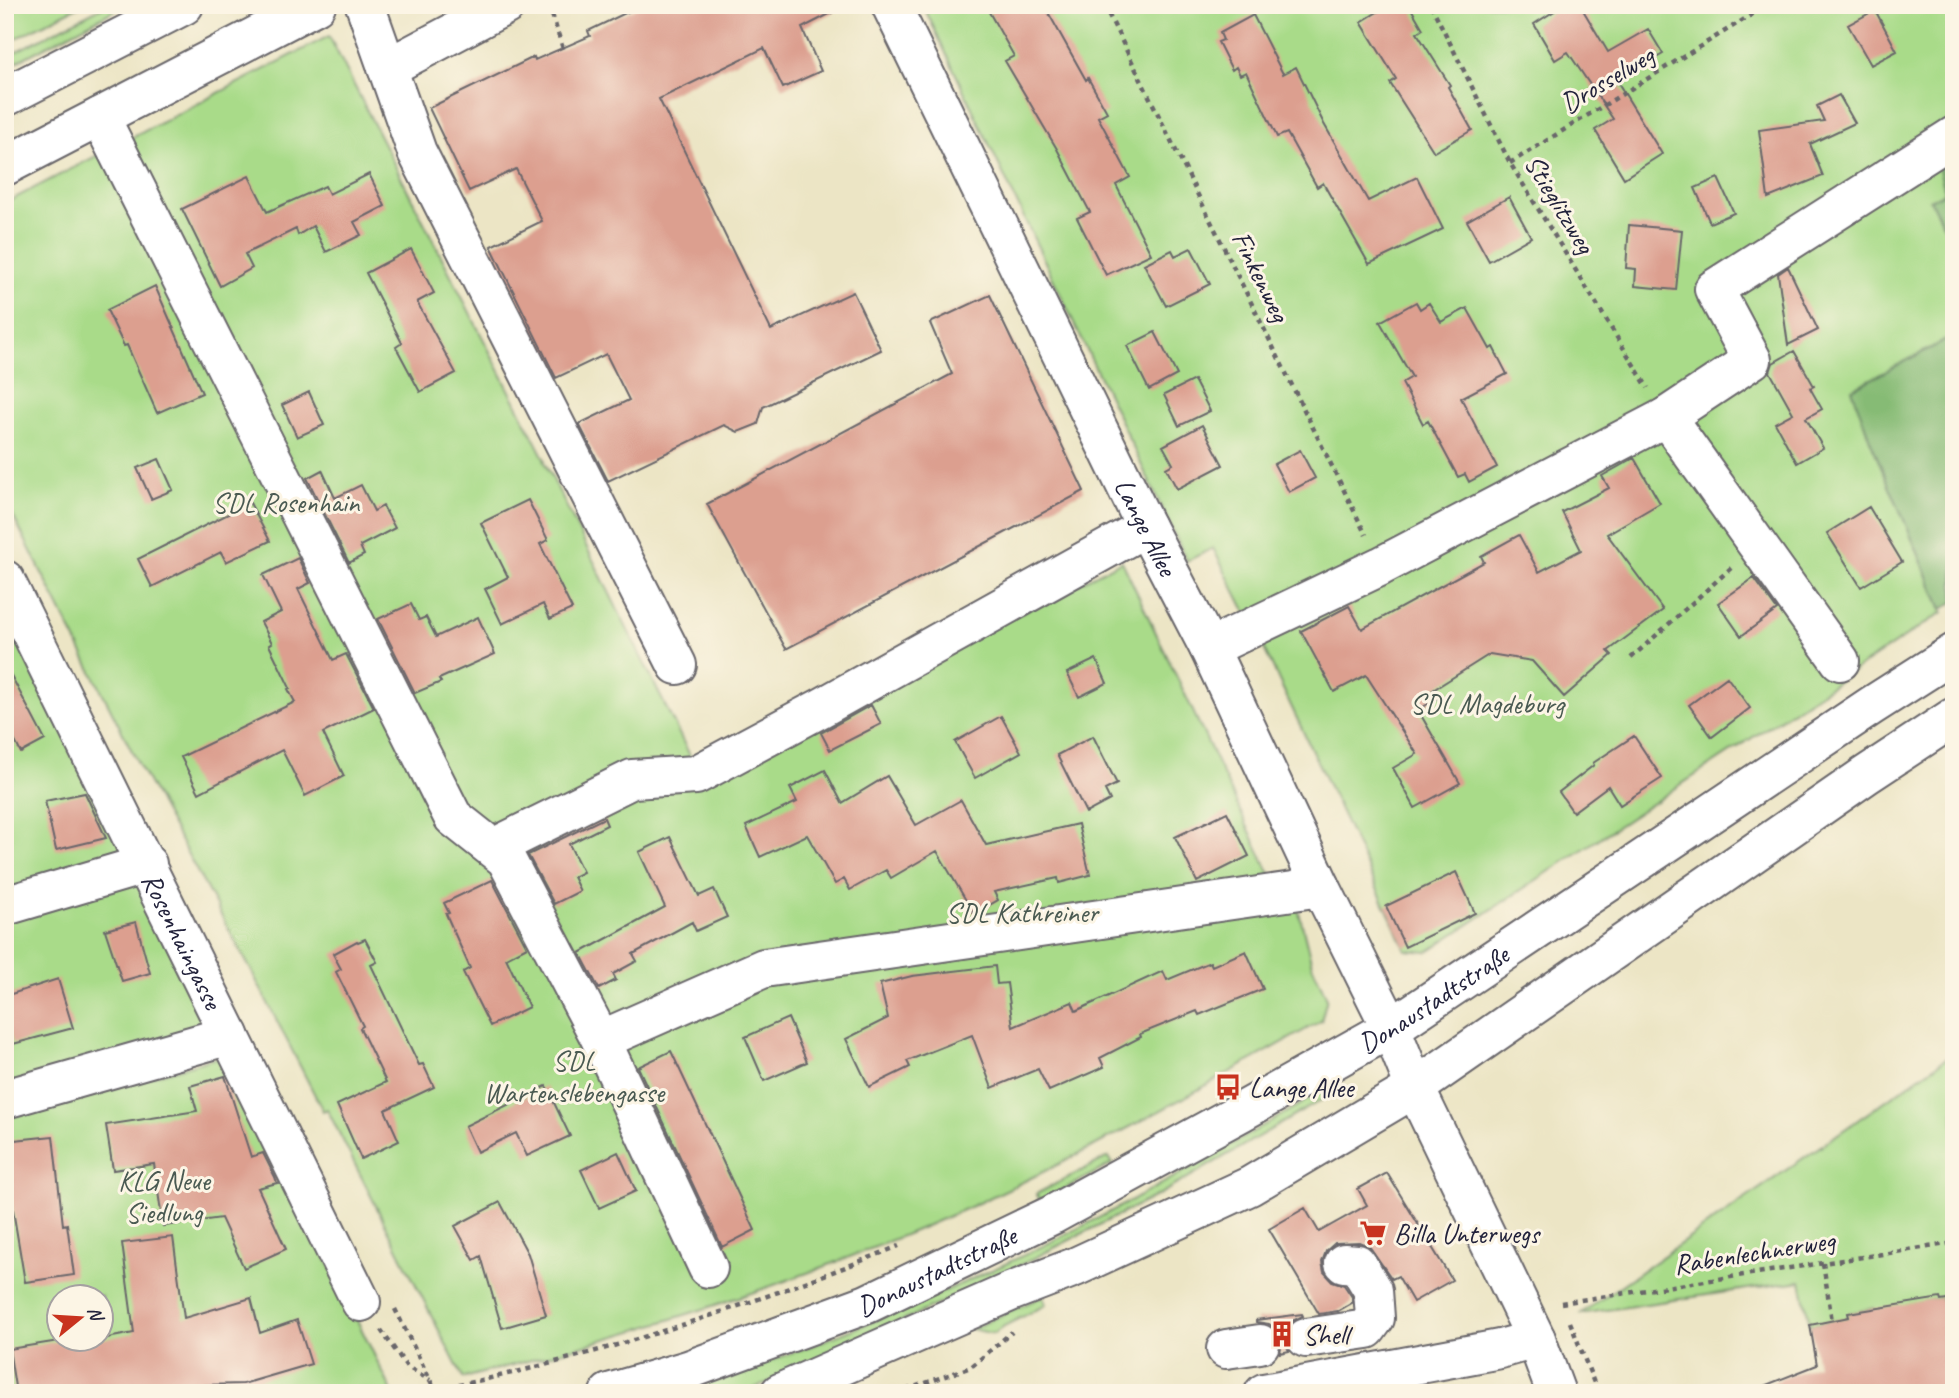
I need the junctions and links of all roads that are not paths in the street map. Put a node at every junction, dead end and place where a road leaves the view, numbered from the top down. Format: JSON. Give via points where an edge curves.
{"nodes":[{"id":1,"x":184,"y":5,"type":"edge"},
{"id":2,"x":316,"y":5,"type":"edge"},
{"id":3,"x":365,"y":5,"type":"edge"},
{"id":4,"x":506,"y":5,"type":"edge"},
{"id":5,"x":891,"y":5,"type":"edge"},
{"id":6,"x":136,"y":16,"type":"edge"},
{"id":7,"x":387,"y":68,"type":"junction"},
{"id":8,"x":5,"y":97,"type":"edge"},
{"id":9,"x":100,"y":117,"type":"junction"},
{"id":10,"x":1954,"y":136,"type":"edge"},
{"id":11,"x":5,"y":166,"type":"edge"},
{"id":12,"x":1666,"y":417,"type":"junction"},
{"id":13,"x":1146,"y":527,"type":"junction"},
{"id":14,"x":5,"y":580,"type":"edge"},
{"id":15,"x":1209,"y":648,"type":"junction"},
{"id":16,"x":1954,"y":653,"type":"edge"},
{"id":17,"x":1840,"y":661,"type":"dead end"},
{"id":18,"x":677,"y":665,"type":"dead end"},
{"id":19,"x":1954,"y":717,"type":"edge"},
{"id":20,"x":493,"y":848,"type":"junction"},
{"id":21,"x":147,"y":864,"type":"junction"},
{"id":22,"x":1321,"y":887,"type":"junction"},
{"id":23,"x":5,"y":906,"type":"edge"},
{"id":24,"x":1391,"y":1028,"type":"junction"},
{"id":25,"x":230,"y":1035,"type":"junction"},
{"id":26,"x":601,"y":1040,"type":"junction"},
{"id":27,"x":1415,"y":1088,"type":"junction"},
{"id":28,"x":5,"y":1099,"type":"edge"},
{"id":29,"x":1345,"y":1264,"type":"dead end"},
{"id":30,"x":708,"y":1268,"type":"dead end"},
{"id":31,"x":361,"y":1302,"type":"road end"},
{"id":32,"x":1306,"y":1338,"type":"dead end"},
{"id":33,"x":1536,"y":1339,"type":"junction"},
{"id":34,"x":609,"y":1393,"type":"edge"},
{"id":35,"x":780,"y":1393,"type":"edge"},
{"id":36,"x":1264,"y":1393,"type":"edge"},
{"id":37,"x":1556,"y":1393,"type":"edge"}],
"edges":[{"from":1,"to":6,"type":"main road"},
{"from":2,"to":9,"type":"main road"},
{"from":3,"to":7,"type":"main road"},
{"from":4,"to":7,"type":"main road"},
{"from":5,"to":13,"type":"main road","name":"Lange Allee"},
{"from":6,"to":8,"type":"main road"},
{"from":7,"to":18,"type":"main road","via":[[417,152]]},
{"from":9,"to":11,"type":"main road"},
{"from":9,"to":20,"type":"main road","via":[[453,817]]},
{"from":10,"to":12,"type":"main road","via":[[1714,289],[1752,360]]},
{"from":12,"to":15,"type":"main road","via":[[1381,566]]},
{"from":12,"to":17,"type":"main road"},
{"from":13,"to":15,"type":"main road","name":"Lange Allee"},
{"from":13,"to":20,"type":"main road","via":[[696,775],[632,779]]},
{"from":14,"to":21,"type":"main road","name":"Rosenhaingasse"},
{"from":15,"to":22,"type":"main road","name":"Lange Allee"},
{"from":16,"to":24,"type":"main road","name":"Donaustadtstraße"},
{"from":19,"to":27,"type":"main road","name":"Donaustadtstraße"},
{"from":20,"to":26,"type":"main road","via":[[506,859]]},
{"from":21,"to":23,"type":"main road"},
{"from":21,"to":25,"type":"main road","name":"Rosenhaingasse"},
{"from":22,"to":24,"type":"main road","name":"Lange Allee"},
{"from":22,"to":26,"type":"main road","via":[[764,968]]},
{"from":24,"to":27,"type":"main road","name":"Lange Allee"},
{"from":24,"to":34,"type":"main road","name":"Donaustadtstraße","via":[[1052,1215],[867,1304],[688,1370]]},
{"from":25,"to":28,"type":"main road"},
{"from":25,"to":31,"type":"main road","name":"Rosenhaingasse"},
{"from":26,"to":30,"type":"main road"},
{"from":27,"to":33,"type":"main road","name":"Lange Allee"},
{"from":27,"to":35,"type":"main road","name":"Donaustadtstraße","via":[[1250,1186]]},
{"from":29,"to":32,"type":"main road","via":[[1357,1264],[1373,1290],[1375,1318],[1367,1329]]},
{"from":33,"to":36,"type":"main road"},
{"from":33,"to":37,"type":"main road","name":"Lange Allee"}]}
